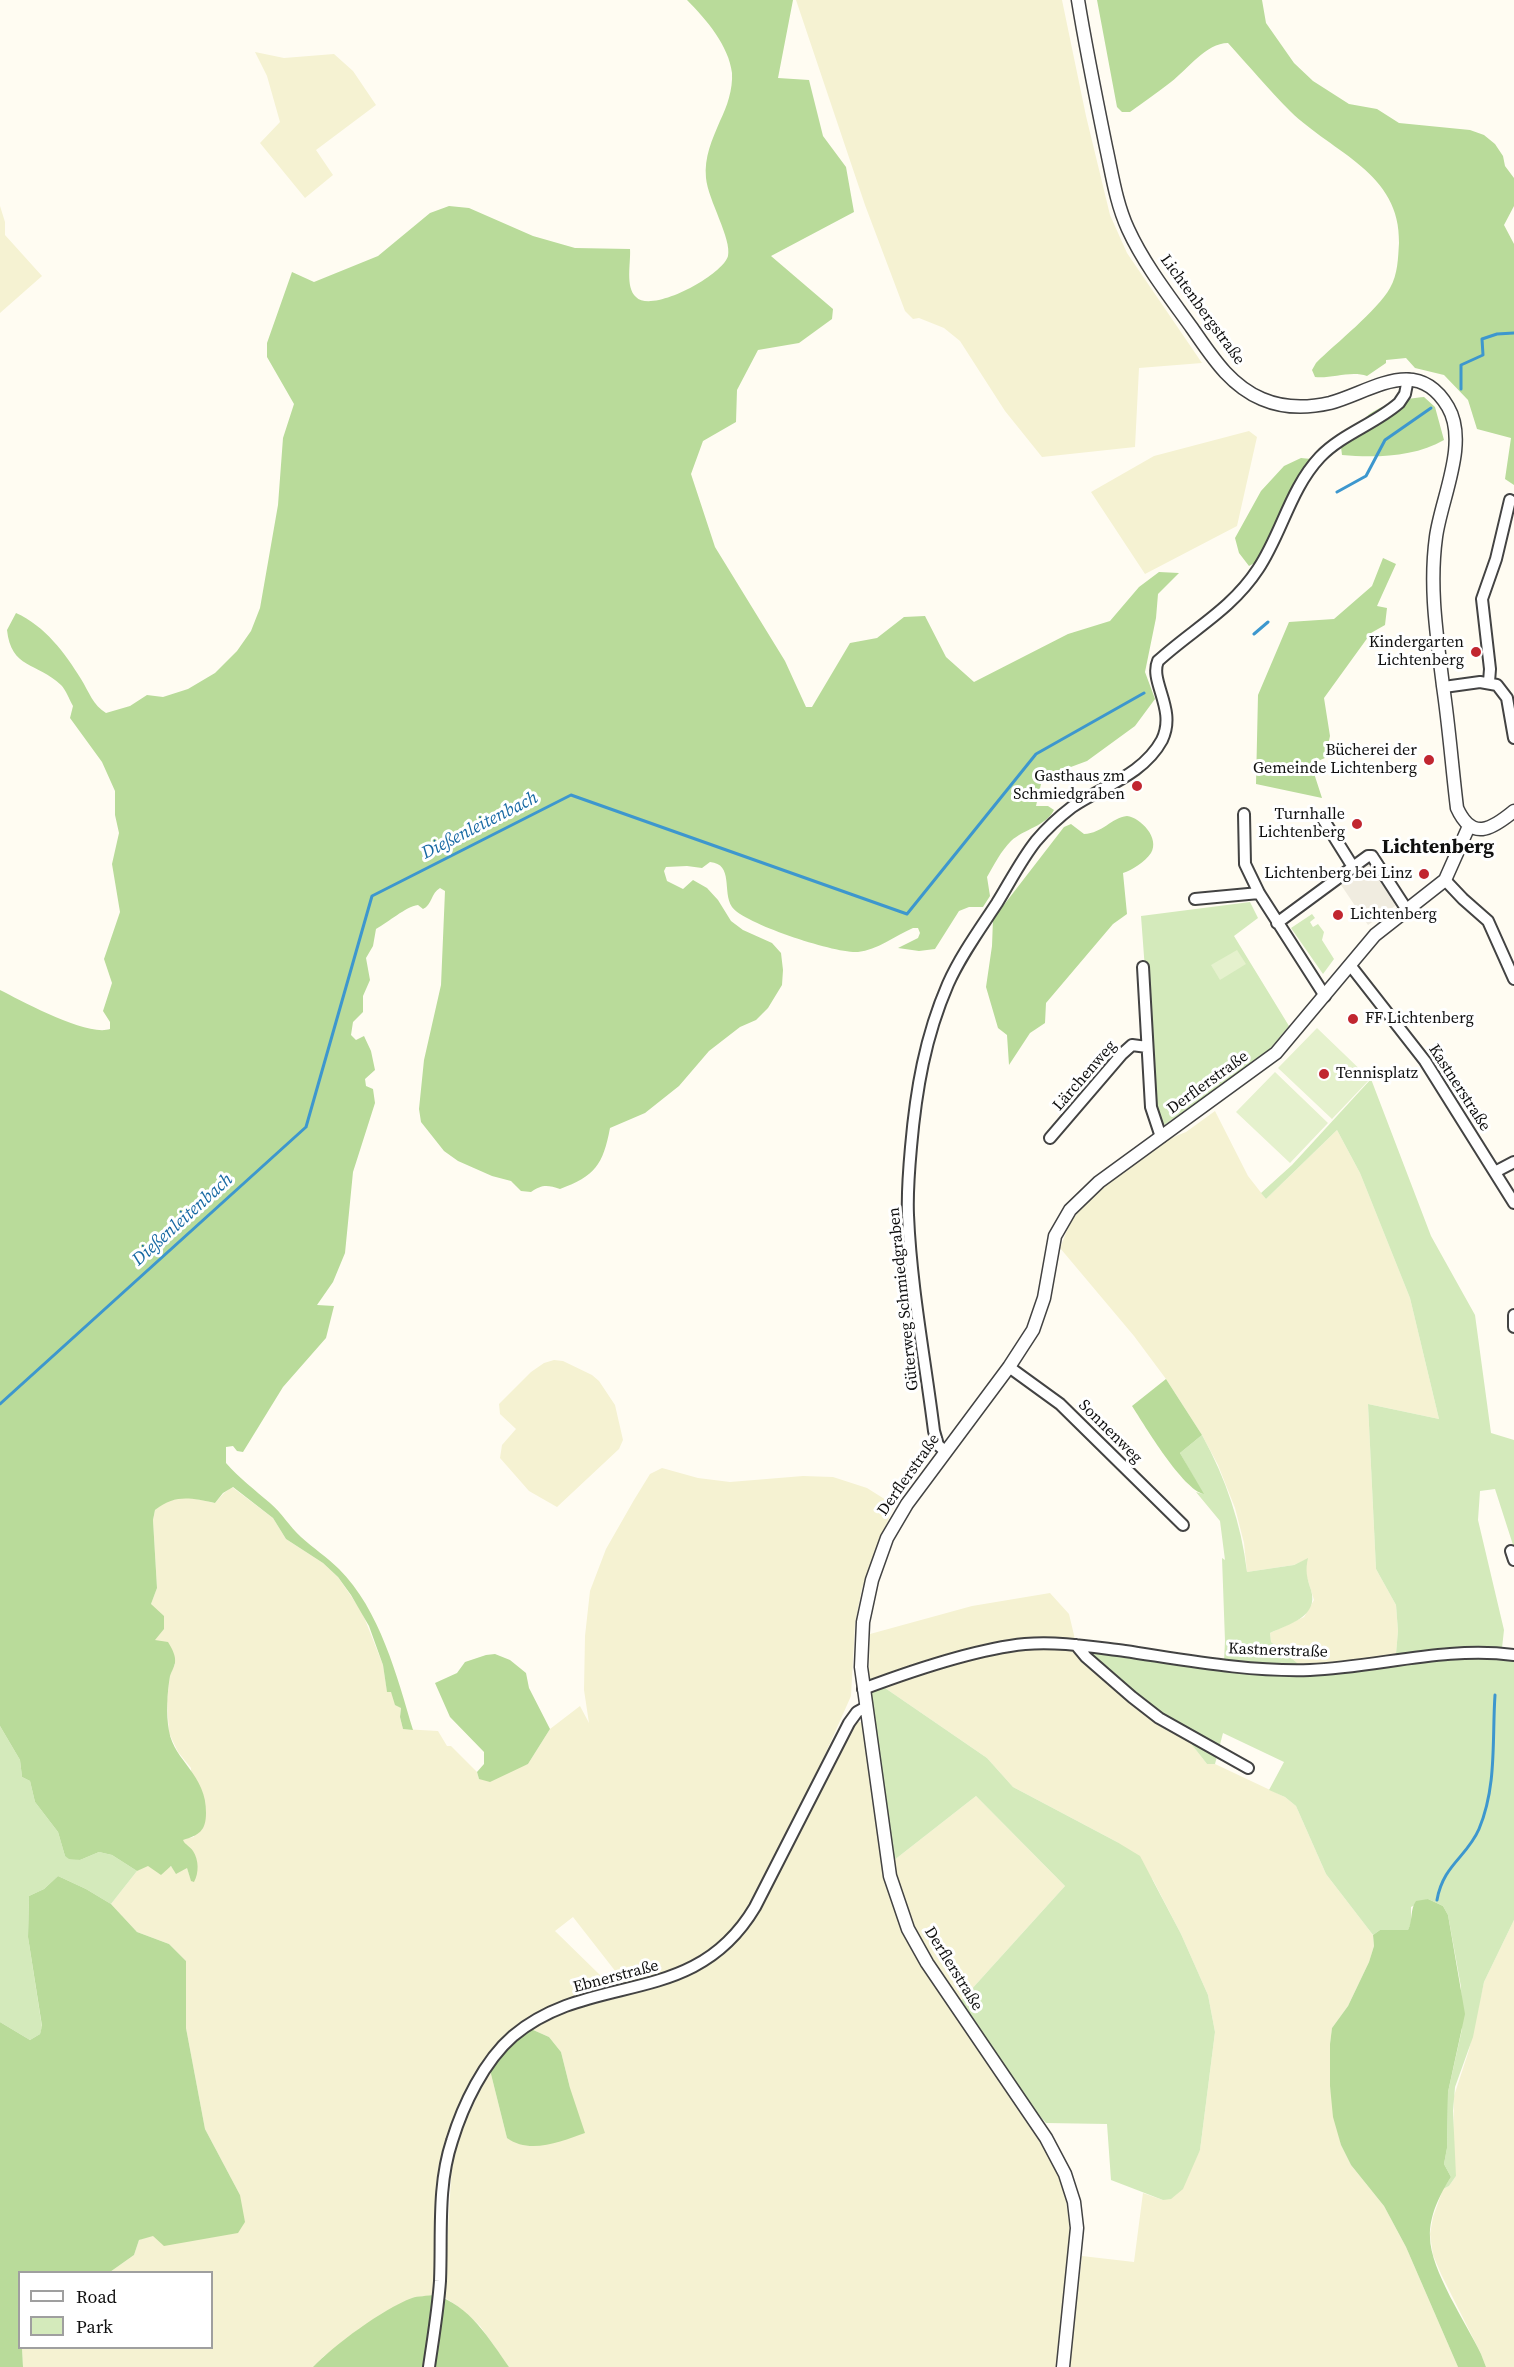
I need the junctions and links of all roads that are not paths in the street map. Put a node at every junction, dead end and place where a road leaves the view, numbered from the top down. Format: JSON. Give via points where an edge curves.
{"nodes":[{"id":1,"x":1078,"y":0,"type":"edge"},
{"id":2,"x":1408,"y":380,"type":"junction"},
{"id":3,"x":1510,"y":500,"type":"dead end"},
{"id":4,"x":1489,"y":682,"type":"junction"},
{"id":5,"x":1444,"y":687,"type":"junction"},
{"id":6,"x":1514,"y":738,"type":"edge"},
{"id":7,"x":1514,"y":811,"type":"edge"},
{"id":8,"x":1244,"y":814,"type":"dead end"},
{"id":9,"x":1323,"y":819,"type":"dead end"},
{"id":10,"x":1469,"y":826,"type":"junction"},
{"id":11,"x":1353,"y":867,"type":"junction"},
{"id":12,"x":1445,"y":880,"type":"junction"},
{"id":13,"x":1259,"y":893,"type":"junction"},
{"id":14,"x":1195,"y":899,"type":"dead end"},
{"id":15,"x":1407,"y":910,"type":"junction"},
{"id":16,"x":1277,"y":922,"type":"junction"},
{"id":17,"x":1350,"y":965,"type":"junction"},
{"id":18,"x":1143,"y":967,"type":"dead end"},
{"id":19,"x":1514,"y":979,"type":"edge"},
{"id":20,"x":1325,"y":996,"type":"junction"},
{"id":21,"x":1147,"y":1047,"type":"junction"},
{"id":22,"x":1161,"y":1137,"type":"junction"},
{"id":23,"x":1050,"y":1138,"type":"dead end"},
{"id":24,"x":1514,"y":1162,"type":"edge"},
{"id":25,"x":1495,"y":1172,"type":"junction"},
{"id":26,"x":1514,"y":1203,"type":"edge"},
{"id":27,"x":1514,"y":1316,"type":"edge"},
{"id":28,"x":1514,"y":1327,"type":"edge"},
{"id":29,"x":1009,"y":1367,"type":"junction"},
{"id":30,"x":945,"y":1451,"type":"junction"},
{"id":31,"x":1183,"y":1525,"type":"dead end"},
{"id":32,"x":1076,"y":1645,"type":"junction"},
{"id":33,"x":1514,"y":1655,"type":"edge"},
{"id":34,"x":863,"y":1689,"type":"junction"},
{"id":35,"x":866,"y":1707,"type":"junction"},
{"id":36,"x":1248,"y":1768,"type":"dead end"},
{"id":37,"x":429,"y":2367,"type":"edge"},
{"id":38,"x":1063,"y":2367,"type":"edge"}],
"edges":[{"from":1,"to":2,"type":"street","name":"Lichtenbergstraße","via":[[1113,179],[1127,226],[1157,277],[1225,373],[1262,399],[1298,406],[1336,401],[1385,381]]},
{"from":2,"to":5,"type":"street","via":[[1437,393],[1447,405],[1456,428],[1433,561],[1434,614]]},
{"from":2,"to":30,"type":"street","name":"Güterweg Schmiedgraben","via":[[1405,394],[1394,408],[1337,443],[1315,463],[1295,494],[1263,562],[1241,591],[1214,618],[1158,661],[1156,671],[1167,717],[1157,746],[1133,772],[1073,807],[1044,832],[957,967],[937,1011],[923,1055],[916,1097],[908,1192],[909,1230],[934,1431],[938,1445]]},
{"from":3,"to":4,"type":"street","via":[[1482,599]]},
{"from":4,"to":5,"type":"street"},
{"from":4,"to":6,"type":"street","via":[[1505,693]]},
{"from":5,"to":10,"type":"street","via":[[1457,808]]},
{"from":7,"to":10,"type":"street","via":[[1491,827]]},
{"from":8,"to":13,"type":"street","via":[[1245,864]]},
{"from":9,"to":11,"type":"street"},
{"from":10,"to":12,"type":"street","name":"Derflerstraße"},
{"from":11,"to":15,"type":"street","via":[[1372,856]]},
{"from":11,"to":16,"type":"street"},
{"from":12,"to":15,"type":"street","name":"Derflerstraße"},
{"from":12,"to":19,"type":"street","via":[[1488,921]]},
{"from":13,"to":14,"type":"street"},
{"from":13,"to":16,"type":"street"},
{"from":15,"to":17,"type":"street","name":"Derflerstraße","via":[[1375,935]]},
{"from":16,"to":20,"type":"street"},
{"from":17,"to":20,"type":"street","name":"Derflerstraße"},
{"from":17,"to":25,"type":"street","name":"Kastnerstraße","via":[[1425,1061]]},
{"from":18,"to":21,"type":"street"},
{"from":20,"to":22,"type":"street","name":"Derflerstraße","via":[[1269,1059]]},
{"from":21,"to":22,"type":"street","via":[[1151,1107]]},
{"from":21,"to":23,"type":"street","name":"Lärchenweg","via":[[1132,1046],[1122,1054]]},
{"from":22,"to":29,"type":"street","name":"Derflerstraße","via":[[1090,1189],[1065,1216],[1053,1243],[1041,1310]]},
{"from":24,"to":25,"type":"street"},
{"from":25,"to":26,"type":"street","name":"Kastnerstraße"},
{"from":27,"to":28,"type":"street"},
{"from":29,"to":30,"type":"street","name":"Derflerstraße"},
{"from":29,"to":31,"type":"street","name":"Sonnenweg","via":[[1066,1409]]},
{"from":30,"to":34,"type":"street","name":"Derflerstraße","via":[[902,1511],[879,1559],[863,1622]]},
{"from":32,"to":33,"type":"street","name":"Kastnerstraße","via":[[1230,1666],[1309,1670],[1462,1653]]},
{"from":32,"to":34,"type":"street","name":"Kastnerstraße","via":[[1026,1644],[982,1651]]},
{"from":32,"to":36,"type":"street","via":[[1159,1718]]},
{"from":34,"to":35,"type":"street","name":"Derflerstraße"},
{"from":35,"to":37,"type":"street","name":"Ebnerstraße","via":[[849,1723],[755,1907],[724,1947],[698,1965],[665,1980],[599,1995],[552,2012],[524,2028],[493,2057],[463,2114],[446,2161],[438,2297]]},
{"from":35,"to":38,"type":"street","name":"Derflerstraße","via":[[890,1876],[908,1929],[1046,2138],[1072,2195],[1076,2241]]}]}
